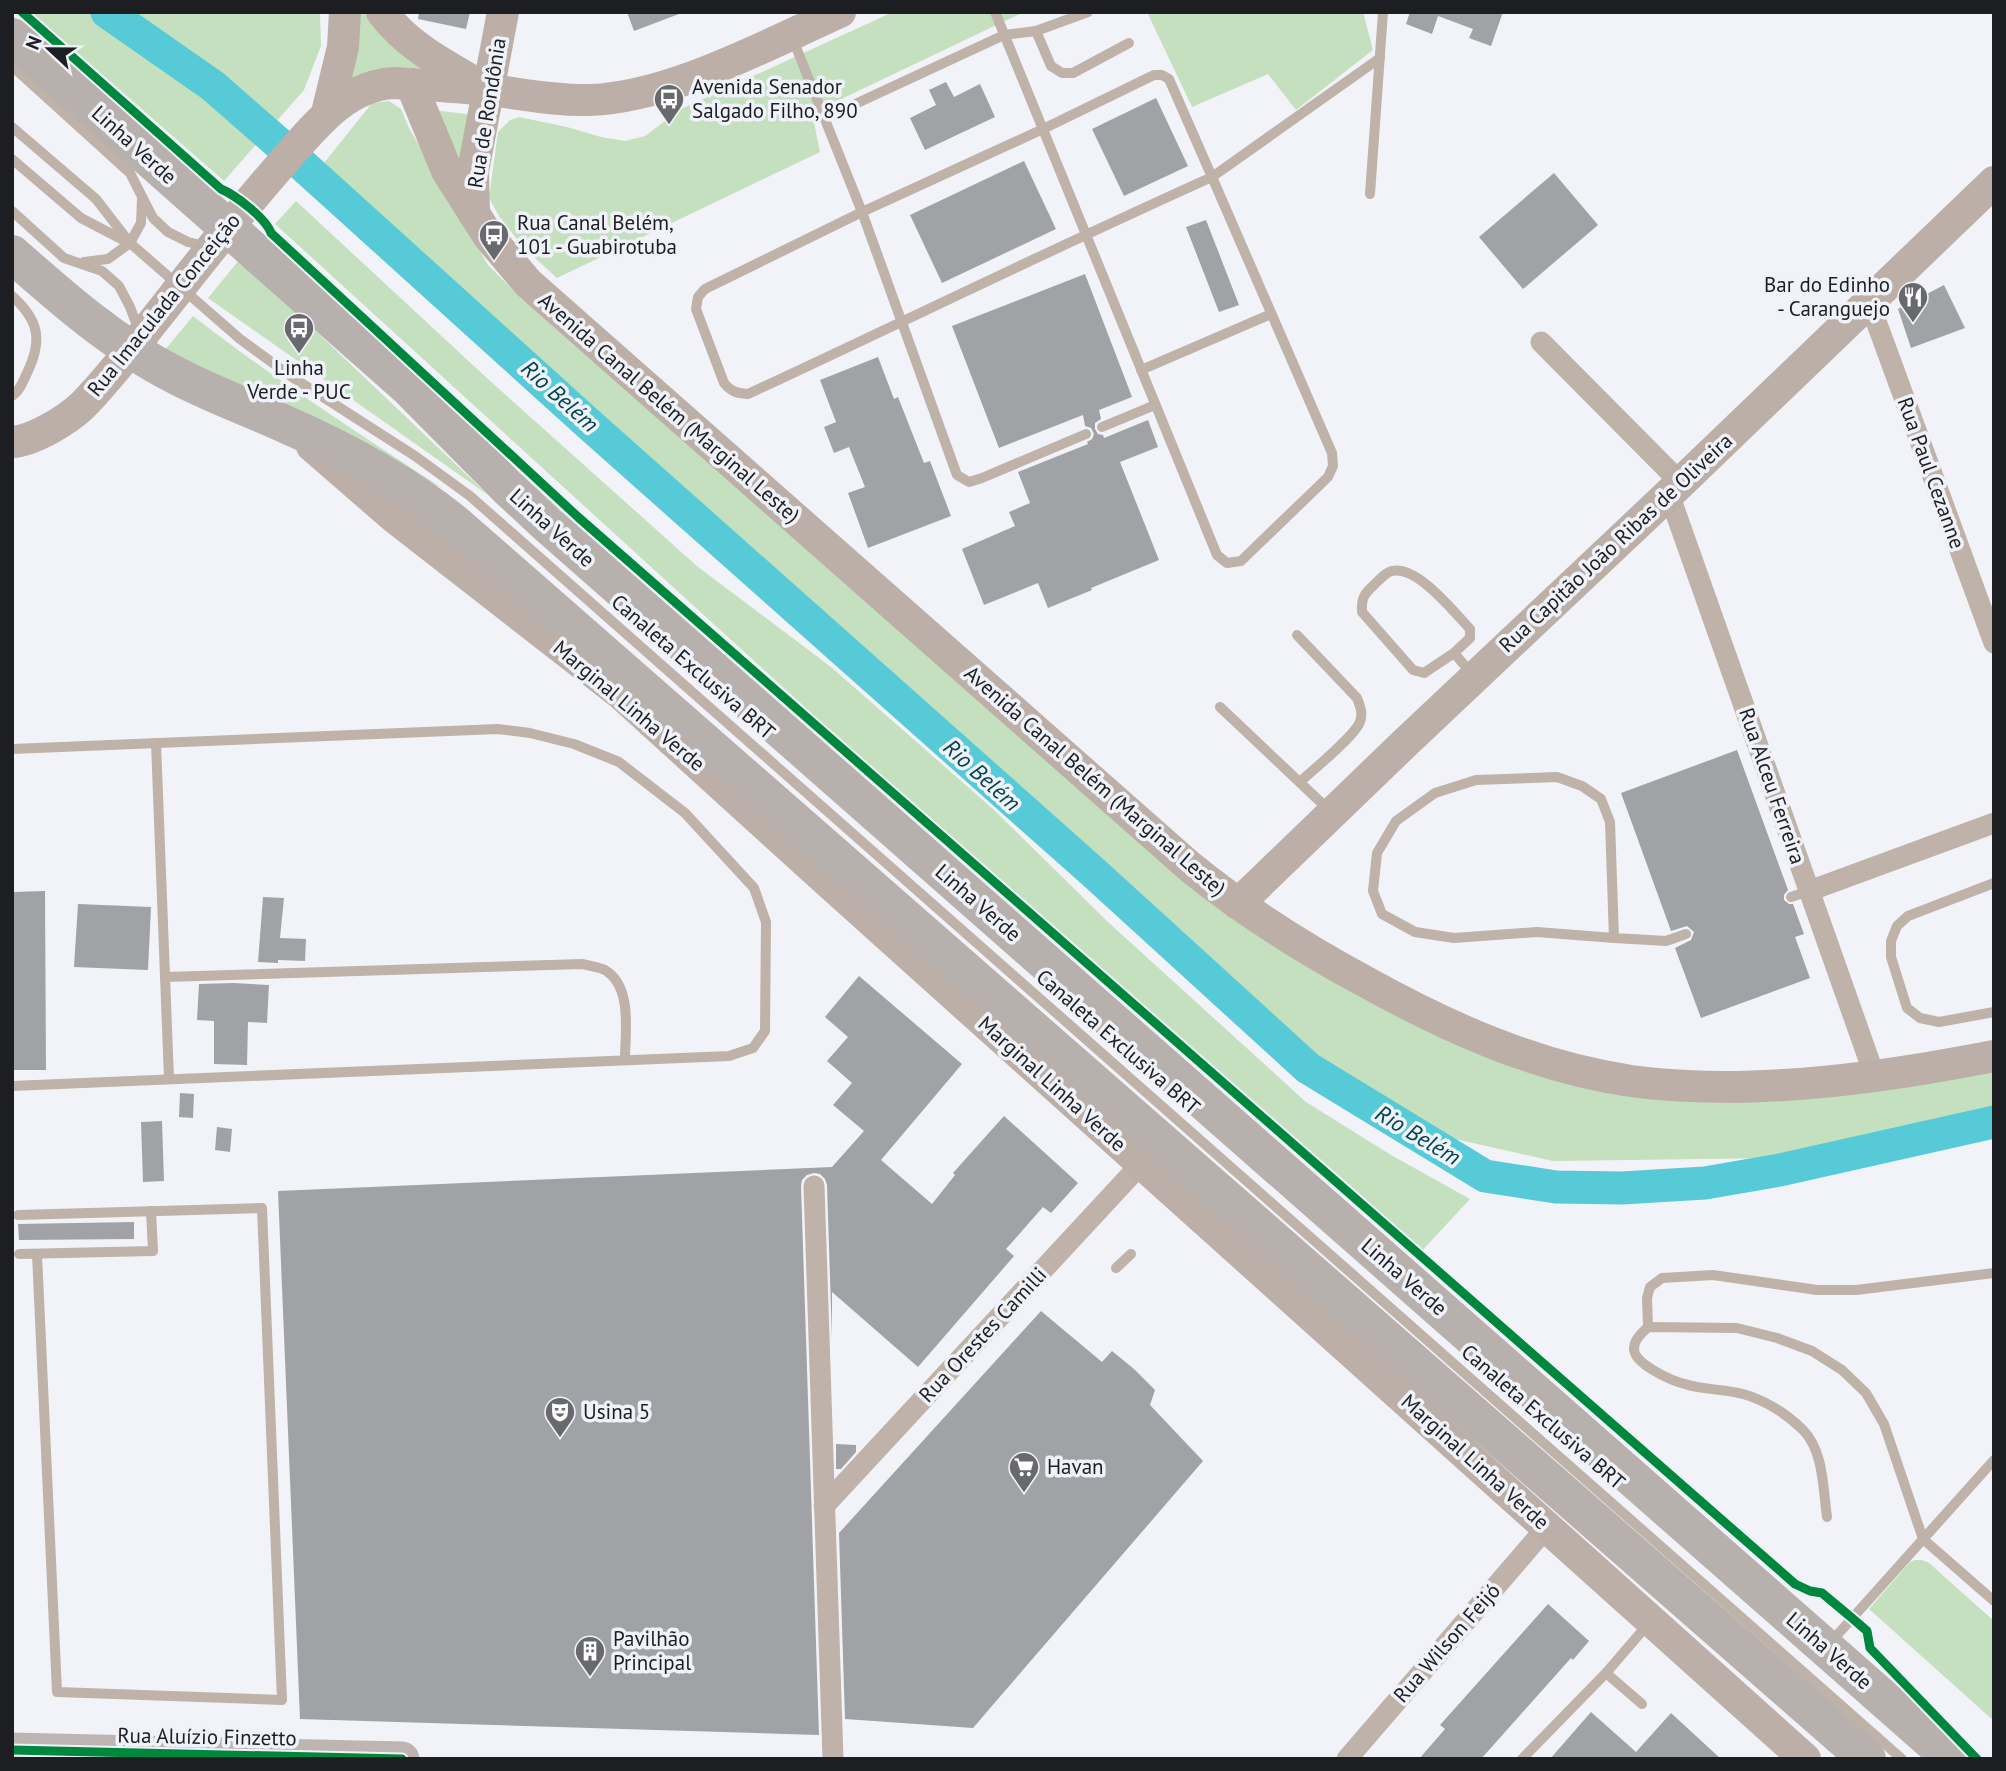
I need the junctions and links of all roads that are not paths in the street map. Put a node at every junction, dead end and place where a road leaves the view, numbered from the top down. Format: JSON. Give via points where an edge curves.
{"nodes":[{"id":1,"x":345,"y":12,"type":"edge"},
{"id":2,"x":382,"y":12,"type":"edge"},
{"id":3,"x":503,"y":12,"type":"edge"},
{"id":4,"x":840,"y":12,"type":"edge"},
{"id":5,"x":995,"y":12,"type":"edge"},
{"id":6,"x":1088,"y":12,"type":"edge"},
{"id":7,"x":1383,"y":12,"type":"edge"},
{"id":8,"x":1036,"y":31,"type":"junction"},
{"id":9,"x":792,"y":34,"type":"junction"},
{"id":10,"x":1004,"y":34,"type":"junction"},
{"id":11,"x":12,"y":37,"type":"edge"},
{"id":12,"x":1129,"y":43,"type":"dead end"},
{"id":13,"x":1380,"y":58,"type":"junction"},
{"id":14,"x":12,"y":66,"type":"edge"},
{"id":15,"x":411,"y":84,"type":"junction"},
{"id":16,"x":489,"y":90,"type":"junction"},
{"id":17,"x":327,"y":113,"type":"junction"},
{"id":18,"x":825,"y":118,"type":"junction"},
{"id":19,"x":12,"y":127,"type":"edge"},
{"id":20,"x":1043,"y":129,"type":"junction"},
{"id":21,"x":12,"y":159,"type":"edge"},
{"id":22,"x":1212,"y":177,"type":"junction"},
{"id":23,"x":1994,"y":182,"type":"edge"},
{"id":24,"x":1370,"y":194,"type":"dead end"},
{"id":25,"x":142,"y":199,"type":"junction"},
{"id":26,"x":12,"y":211,"type":"edge"},
{"id":27,"x":862,"y":212,"type":"junction"},
{"id":28,"x":474,"y":214,"type":"junction"},
{"id":29,"x":228,"y":227,"type":"junction"},
{"id":30,"x":1085,"y":234,"type":"junction"},
{"id":31,"x":130,"y":243,"type":"junction"},
{"id":32,"x":12,"y":254,"type":"edge"},
{"id":33,"x":81,"y":263,"type":"junction"},
{"id":34,"x":179,"y":288,"type":"junction"},
{"id":35,"x":12,"y":296,"type":"edge"},
{"id":36,"x":1869,"y":302,"type":"junction"},
{"id":37,"x":1271,"y":314,"type":"junction"},
{"id":38,"x":901,"y":323,"type":"junction"},
{"id":39,"x":1541,"y":342,"type":"dead end"},
{"id":40,"x":136,"y":344,"type":"junction"},
{"id":41,"x":1141,"y":370,"type":"junction"},
{"id":42,"x":12,"y":396,"type":"edge"},
{"id":43,"x":1155,"y":405,"type":"junction"},
{"id":44,"x":287,"y":425,"type":"junction"},
{"id":45,"x":1102,"y":427,"type":"dead end"},
{"id":46,"x":1086,"y":434,"type":"dead end"},
{"id":47,"x":12,"y":442,"type":"edge"},
{"id":48,"x":1675,"y":489,"type":"junction"},
{"id":49,"x":1297,"y":635,"type":"dead end"},
{"id":50,"x":1994,"y":643,"type":"edge"},
{"id":51,"x":1454,"y":653,"type":"junction"},
{"id":52,"x":1475,"y":677,"type":"junction"},
{"id":53,"x":1220,"y":707,"type":"dead end"},
{"id":54,"x":156,"y":743,"type":"junction"},
{"id":55,"x":12,"y":749,"type":"edge"},
{"id":56,"x":1300,"y":782,"type":"junction"},
{"id":57,"x":1332,"y":813,"type":"junction"},
{"id":58,"x":1994,"y":823,"type":"edge"},
{"id":59,"x":1994,"y":883,"type":"edge"},
{"id":60,"x":1800,"y":894,"type":"junction"},
{"id":61,"x":1238,"y":904,"type":"junction"},
{"id":62,"x":1686,"y":934,"type":"dead end"},
{"id":63,"x":1614,"y":938,"type":"junction"},
{"id":64,"x":165,"y":977,"type":"junction"},
{"id":65,"x":1994,"y":1012,"type":"edge"},
{"id":66,"x":1994,"y":1056,"type":"edge"},
{"id":67,"x":625,"y":1060,"type":"junction"},
{"id":68,"x":1875,"y":1077,"type":"junction"},
{"id":69,"x":169,"y":1079,"type":"junction"},
{"id":70,"x":12,"y":1086,"type":"edge"},
{"id":71,"x":1142,"y":1164,"type":"junction"},
{"id":72,"x":814,"y":1186,"type":"dead end"},
{"id":73,"x":151,"y":1211,"type":"junction"},
{"id":74,"x":18,"y":1215,"type":"dead end"},
{"id":75,"x":19,"y":1254,"type":"dead end"},
{"id":76,"x":37,"y":1254,"type":"junction"},
{"id":77,"x":1131,"y":1254,"type":"dead end"},
{"id":78,"x":1116,"y":1268,"type":"dead end"},
{"id":79,"x":1994,"y":1273,"type":"edge"},
{"id":80,"x":1648,"y":1327,"type":"junction"},
{"id":81,"x":1994,"y":1460,"type":"edge"},
{"id":82,"x":824,"y":1506,"type":"junction"},
{"id":83,"x":1827,"y":1517,"type":"dead end"},
{"id":84,"x":1547,"y":1527,"type":"junction"},
{"id":85,"x":1923,"y":1539,"type":"junction"},
{"id":86,"x":1994,"y":1601,"type":"edge"},
{"id":87,"x":1651,"y":1621,"type":"junction"},
{"id":88,"x":1826,"y":1648,"type":"junction"},
{"id":89,"x":1606,"y":1673,"type":"junction"},
{"id":90,"x":1642,"y":1704,"type":"dead end"},
{"id":91,"x":12,"y":1750,"type":"edge"},
{"id":92,"x":401,"y":1759,"type":"edge"},
{"id":93,"x":833,"y":1759,"type":"edge"},
{"id":94,"x":1347,"y":1759,"type":"edge"},
{"id":95,"x":1522,"y":1759,"type":"edge"},
{"id":96,"x":1804,"y":1759,"type":"edge"},
{"id":97,"x":1867,"y":1759,"type":"edge"},
{"id":98,"x":1902,"y":1759,"type":"edge"},
{"id":99,"x":1952,"y":1759,"type":"edge"}],
"edges":[{"from":1,"to":17,"type":"street","name":"Rua Imaculada Conceição","via":[[344,47]]},
{"from":2,"to":16,"type":"street","via":[[419,48]]},
{"from":3,"to":16,"type":"street","name":"Rua de Rondônia"},
{"from":4,"to":9,"type":"street","name":"Rua Imaculada Conceição"},
{"from":5,"to":10,"type":"lane"},
{"from":6,"to":8,"type":"lane"},
{"from":7,"to":13,"type":"lane"},
{"from":8,"to":10,"type":"lane"},
{"from":8,"to":12,"type":"lane","via":[[1051,66],[1062,73],[1073,73]]},
{"from":9,"to":16,"type":"street","name":"Rua Imaculada Conceição","via":[[672,84],[617,98],[569,99]]},
{"from":9,"to":18,"type":"lane"},
{"from":10,"to":18,"type":"lane"},
{"from":10,"to":20,"type":"lane"},
{"from":11,"to":29,"type":"highway","name":"Linha Verde"},
{"from":13,"to":22,"type":"lane"},
{"from":13,"to":24,"type":"lane"},
{"from":14,"to":25,"type":"lane","via":[[130,173]]},
{"from":15,"to":16,"type":"street","name":"Rua Imaculada Conceição"},
{"from":15,"to":17,"type":"street","name":"Rua Imaculada Conceição","via":[[370,87]]},
{"from":15,"to":28,"type":"street","name":"Avenida Canal Belém (Marginal Leste)","via":[[447,172]]},
{"from":16,"to":28,"type":"street","name":"Rua de Rondônia","via":[[473,171]]},
{"from":17,"to":29,"type":"street","name":"Rua Imaculada Conceição"},
{"from":18,"to":27,"type":"lane"},
{"from":19,"to":31,"type":"lane","name":"Canaleta Exclusiva BRT","via":[[96,199]]},
{"from":20,"to":22,"type":"lane","via":[[1162,75],[1169,79]]},
{"from":20,"to":27,"type":"lane"},
{"from":20,"to":30,"type":"lane"},
{"from":21,"to":31,"type":"lane","name":"Canaleta Exclusiva BRT","via":[[81,218]]},
{"from":22,"to":30,"type":"lane"},
{"from":22,"to":37,"type":"lane"},
{"from":23,"to":36,"type":"street","name":"Rua Capitão João Ribas de Oliveira"},
{"from":25,"to":29,"type":"lane","via":[[153,218],[188,242]]},
{"from":25,"to":31,"type":"lane","via":[[141,223]]},
{"from":26,"to":33,"type":"lane","via":[[64,258]]},
{"from":27,"to":38,"type":"lane"},
{"from":27,"to":38,"type":"lane","via":[[705,289],[696,309],[724,383],[739,394],[748,394]]},
{"from":28,"to":61,"type":"street","name":"Avenida Canal Belém (Marginal Leste)","via":[[508,261],[549,303],[1189,866]]},
{"from":29,"to":34,"type":"street","name":"Rua Imaculada Conceição"},
{"from":29,"to":88,"type":"highway","name":"Linha Verde","via":[[407,386],[548,525]]},
{"from":30,"to":38,"type":"lane"},
{"from":30,"to":41,"type":"lane"},
{"from":31,"to":33,"type":"lane","via":[[108,259]]},
{"from":31,"to":34,"type":"lane","name":"Canaleta Exclusiva BRT"},
{"from":32,"to":40,"type":"highway","via":[[75,309]]},
{"from":33,"to":40,"type":"lane","via":[[102,271],[120,286],[130,307]]},
{"from":34,"to":40,"type":"street","name":"Rua Imaculada Conceição"},
{"from":34,"to":98,"type":"lane","name":"Canaleta Exclusiva BRT","via":[[270,361],[470,496]]},
{"from":35,"to":42,"type":"lane","via":[[26,308],[36,327],[36,345],[31,365]]},
{"from":36,"to":48,"type":"street","name":"Rua Capitão João Ribas de Oliveira"},
{"from":36,"to":50,"type":"street","name":"Rua Paul Cezanne"},
{"from":37,"to":41,"type":"lane"},
{"from":37,"to":43,"type":"lane","via":[[1332,453],[1333,466],[1328,477],[1241,561],[1227,563],[1217,555]]},
{"from":38,"to":46,"type":"lane","via":[[957,475],[969,482],[982,478]]},
{"from":39,"to":48,"type":"street","name":"Rua Alceu Ferreira"},
{"from":40,"to":44,"type":"highway","via":[[199,387]]},
{"from":40,"to":47,"type":"street","name":"Rua Imaculada Conceição","via":[[81,407],[54,426]]},
{"from":41,"to":43,"type":"lane"},
{"from":43,"to":45,"type":"lane"},
{"from":44,"to":71,"type":"street","name":"Marginal Linha Verde","via":[[395,518],[621,694]]},
{"from":44,"to":97,"type":"highway","via":[[382,472],[453,522]]},
{"from":48,"to":52,"type":"street","name":"Rua Capitão João Ribas de Oliveira"},
{"from":48,"to":60,"type":"street","name":"Rua Alceu Ferreira"},
{"from":49,"to":56,"type":"lane","via":[[1357,698],[1362,710],[1352,734]]},
{"from":51,"to":51,"type":"lane","via":[[1424,673],[1413,670],[1362,612],[1363,594],[1389,571],[1421,578],[1470,629],[1470,638]]},
{"from":51,"to":52,"type":"lane"},
{"from":52,"to":57,"type":"street","name":"Rua Capitão João Ribas de Oliveira"},
{"from":53,"to":56,"type":"lane"},
{"from":54,"to":55,"type":"lane"},
{"from":54,"to":64,"type":"lane"},
{"from":54,"to":67,"type":"lane","via":[[498,729],[574,744],[619,762],[685,813],[754,888],[766,922],[765,1031],[752,1048],[729,1056]]},
{"from":56,"to":57,"type":"lane"},
{"from":57,"to":61,"type":"street","name":"Rua Capitão João Ribas de Oliveira"},
{"from":58,"to":60,"type":"street"},
{"from":59,"to":65,"type":"lane","via":[[1908,916],[1891,941],[1891,957],[1907,1008],[1920,1018],[1939,1022]]},
{"from":60,"to":68,"type":"street","name":"Rua Alceu Ferreira"},
{"from":61,"to":68,"type":"street","name":"Avenida Canal Belém (Marginal Leste)","via":[[1386,993],[1470,1034],[1550,1064],[1675,1086],[1777,1086]]},
{"from":62,"to":63,"type":"lane","via":[[1666,941]]},
{"from":63,"to":63,"type":"lane","via":[[1537,932],[1454,938],[1415,932],[1382,914],[1373,891],[1377,853],[1396,821],[1434,793],[1476,780],[1557,778],[1582,786],[1601,799],[1611,822]]},
{"from":64,"to":67,"type":"lane","via":[[583,964],[604,970],[620,985]]},
{"from":64,"to":69,"type":"lane"},
{"from":66,"to":68,"type":"street","name":"Avenida Canal Belém (Marginal Leste)"},
{"from":67,"to":69,"type":"lane"},
{"from":69,"to":70,"type":"lane"},
{"from":71,"to":82,"type":"street","name":"Rua Orestes Camilli"},
{"from":71,"to":84,"type":"street","name":"Marginal Linha Verde"},
{"from":72,"to":82,"type":"street"},
{"from":73,"to":74,"type":"lane"},
{"from":73,"to":76,"type":"lane","via":[[153,1251]]},
{"from":73,"to":76,"type":"lane","via":[[262,1208],[282,1700],[57,1692]]},
{"from":75,"to":76,"type":"lane"},
{"from":77,"to":78,"type":"lane"},
{"from":79,"to":80,"type":"lane","via":[[1856,1290],[1817,1290],[1713,1275],[1662,1278],[1650,1287]]},
{"from":80,"to":83,"type":"lane","via":[[1637,1336],[1633,1349],[1647,1366],[1687,1385],[1761,1401],[1806,1432],[1818,1457]]},
{"from":80,"to":85,"type":"lane","via":[[1737,1328],[1812,1351],[1842,1370],[1866,1393],[1884,1424]]},
{"from":81,"to":85,"type":"lane"},
{"from":82,"to":93,"type":"street"},
{"from":84,"to":87,"type":"street","name":"Marginal Linha Verde"},
{"from":84,"to":94,"type":"street","name":"Rua Wilson Feijó"},
{"from":85,"to":86,"type":"lane"},
{"from":85,"to":88,"type":"lane"},
{"from":87,"to":89,"type":"lane"},
{"from":87,"to":96,"type":"street","name":"Marginal Linha Verde"},
{"from":88,"to":99,"type":"highway","name":"Linha Verde"},
{"from":89,"to":90,"type":"lane"},
{"from":89,"to":95,"type":"lane"},
{"from":91,"to":92,"type":"main road","name":"Rua Aluízio Finzetto"}]}
